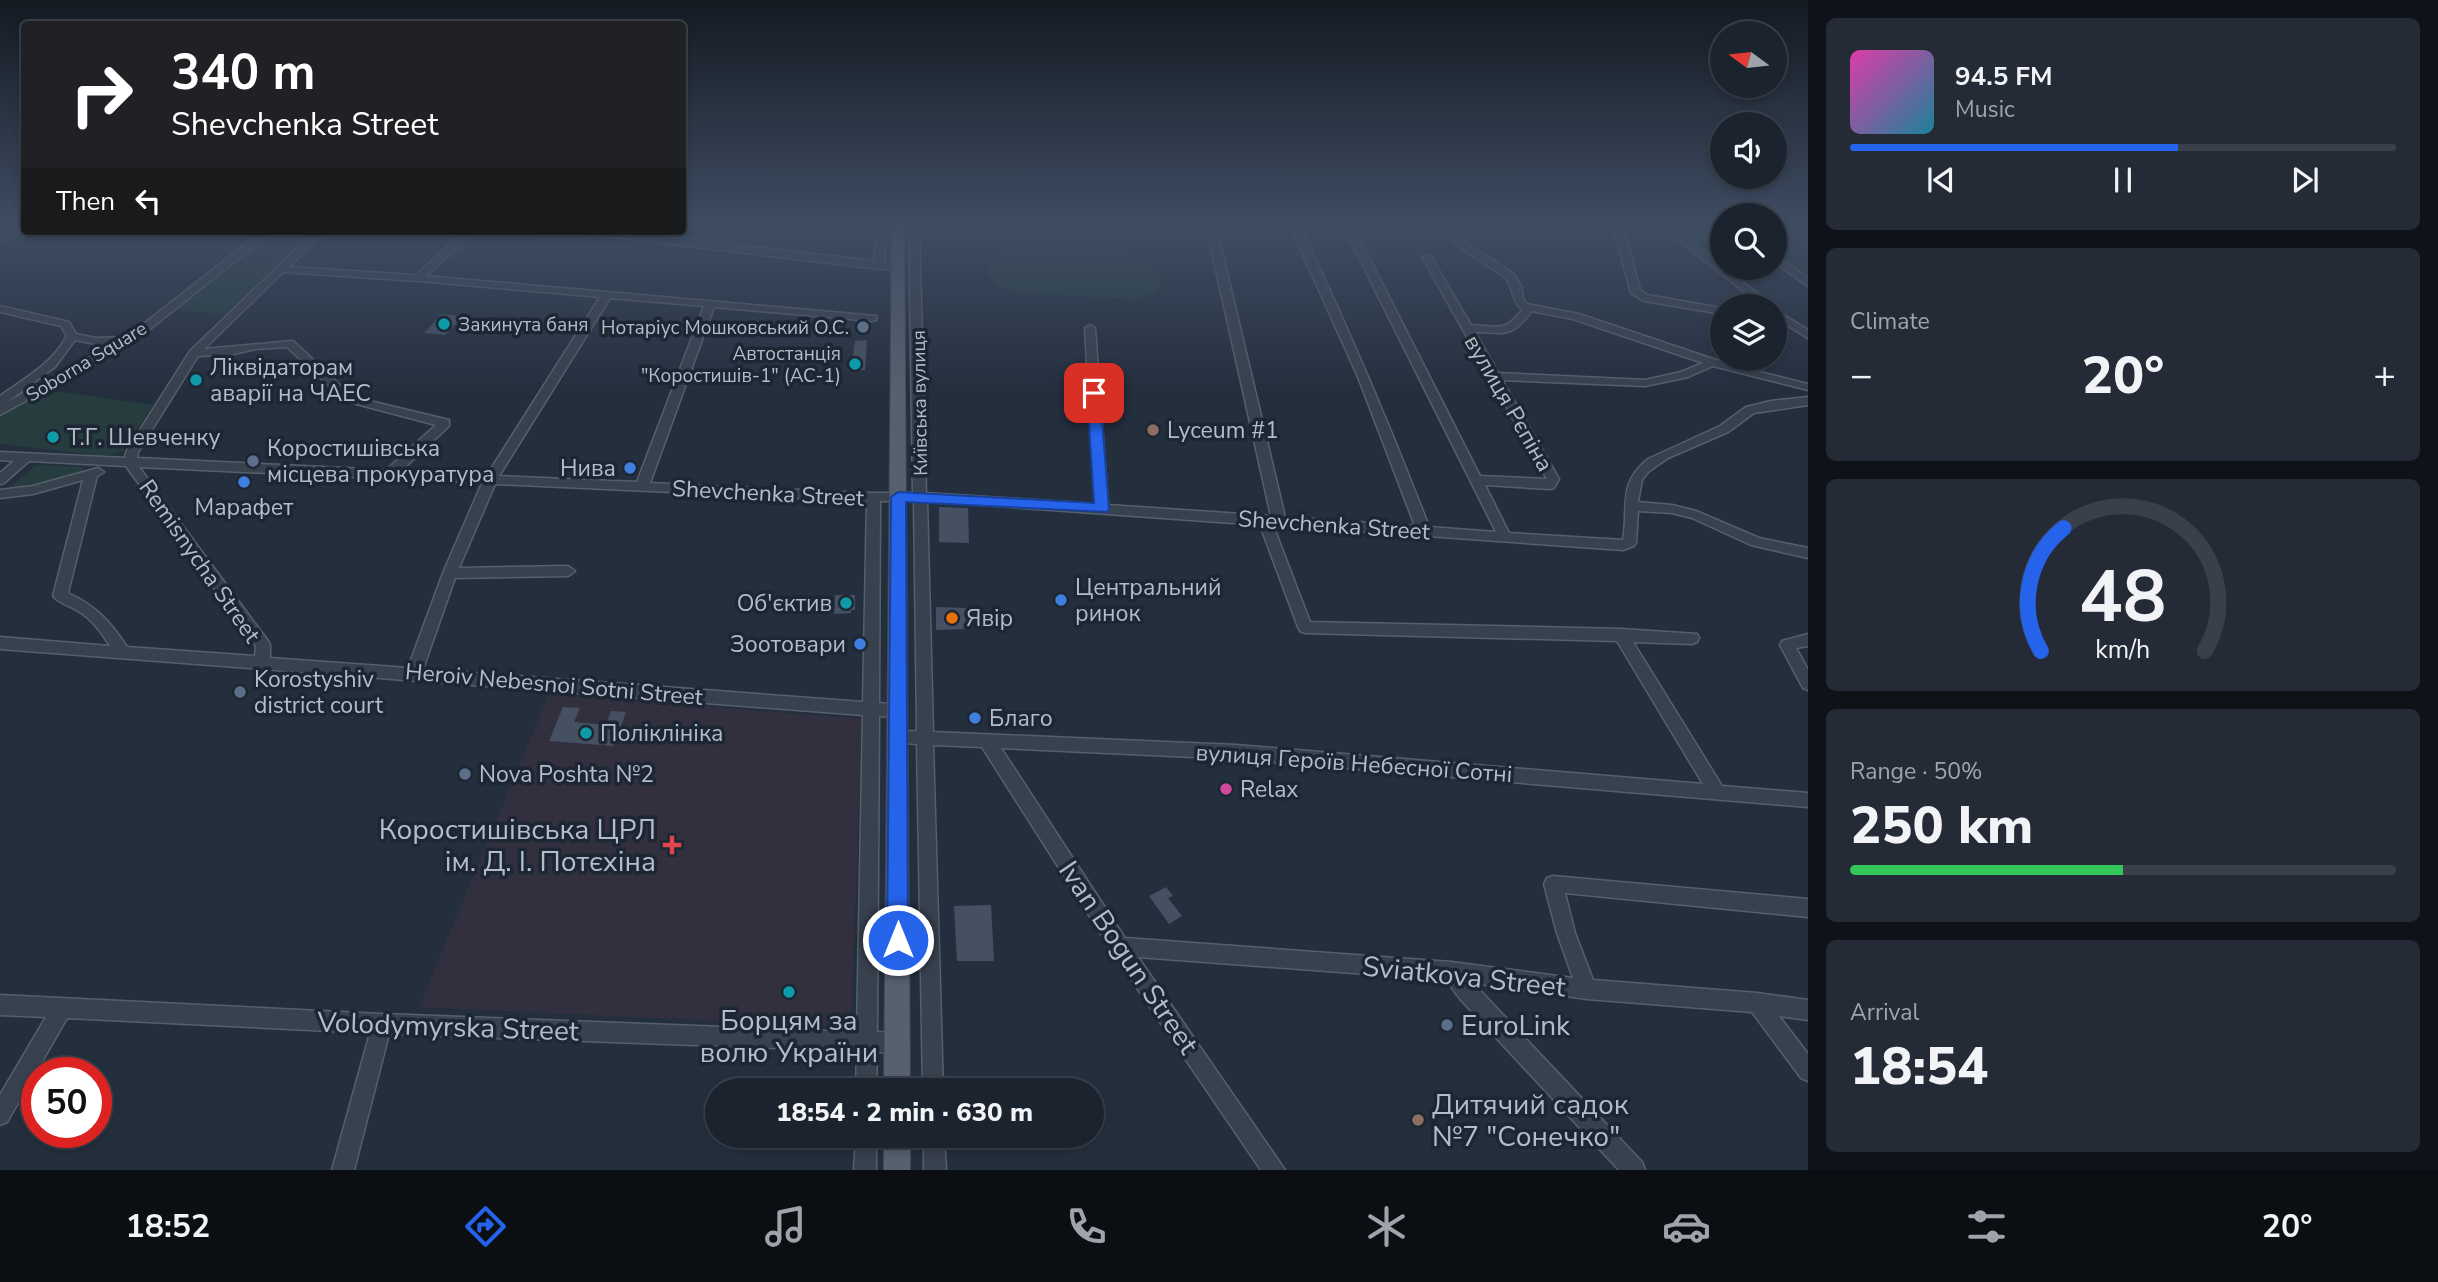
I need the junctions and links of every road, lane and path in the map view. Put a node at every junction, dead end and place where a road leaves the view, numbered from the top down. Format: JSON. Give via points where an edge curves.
{"nodes":[{"id":1,"x":205,"y":281,"type":"edge"},
{"id":2,"x":268,"y":281,"type":"edge"},
{"id":3,"x":449,"y":281,"type":"edge"},
{"id":4,"x":897,"y":281,"type":"edge"},
{"id":5,"x":915,"y":281,"type":"edge"},
{"id":6,"x":1222,"y":281,"type":"edge"},
{"id":7,"x":1321,"y":281,"type":"edge"},
{"id":8,"x":1376,"y":281,"type":"edge"},
{"id":9,"x":1440,"y":281,"type":"edge"},
{"id":10,"x":1513,"y":281,"type":"edge"},
{"id":11,"x":1632,"y":281,"type":"edge"},
{"id":12,"x":1736,"y":281,"type":"edge"},
{"id":13,"x":607,"y":294,"type":"junction"},
{"id":14,"x":1753,"y":294,"type":"edge"},
{"id":15,"x":710,"y":304,"type":"junction"},
{"id":16,"x":1529,"y":308,"type":"junction"},
{"id":17,"x":0,"y":309,"type":"edge"},
{"id":18,"x":1710,"y":309,"type":"edge"},
{"id":19,"x":872,"y":318,"type":"dead end"},
{"id":20,"x":1789,"y":323,"type":"edge"},
{"id":21,"x":1090,"y":328,"type":"dead end"},
{"id":22,"x":1466,"y":328,"type":"junction"},
{"id":23,"x":1808,"y":335,"type":"edge"},
{"id":24,"x":72,"y":336,"type":"junction"},
{"id":25,"x":131,"y":339,"type":"junction"},
{"id":26,"x":194,"y":353,"type":"junction"},
{"id":27,"x":1710,"y":361,"type":"edge"},
{"id":28,"x":1710,"y":363,"type":"edge"},
{"id":29,"x":1747,"y":371,"type":"edge"},
{"id":30,"x":1494,"y":376,"type":"junction"},
{"id":31,"x":1808,"y":387,"type":"edge"},
{"id":32,"x":0,"y":390,"type":"edge"},
{"id":33,"x":14,"y":391,"type":"junction"},
{"id":34,"x":1808,"y":401,"type":"edge"},
{"id":35,"x":0,"y":402,"type":"edge"},
{"id":36,"x":0,"y":411,"type":"edge"},
{"id":37,"x":0,"y":456,"type":"edge"},
{"id":38,"x":24,"y":459,"type":"junction"},
{"id":39,"x":130,"y":463,"type":"junction"},
{"id":40,"x":390,"y":474,"type":"junction"},
{"id":41,"x":91,"y":475,"type":"junction"},
{"id":42,"x":491,"y":478,"type":"junction"},
{"id":43,"x":0,"y":480,"type":"edge"},
{"id":44,"x":1478,"y":481,"type":"junction"},
{"id":45,"x":642,"y":487,"type":"junction"},
{"id":46,"x":0,"y":494,"type":"edge"},
{"id":47,"x":898,"y":497,"type":"junction"},
{"id":48,"x":921,"y":497,"type":"junction"},
{"id":49,"x":874,"y":498,"type":"junction"},
{"id":50,"x":1632,"y":506,"type":"junction"},
{"id":51,"x":1102,"y":509,"type":"junction"},
{"id":52,"x":1272,"y":521,"type":"junction"},
{"id":53,"x":1424,"y":531,"type":"junction"},
{"id":54,"x":1505,"y":537,"type":"junction"},
{"id":55,"x":1808,"y":553,"type":"edge"},
{"id":56,"x":568,"y":571,"type":"dead end"},
{"id":57,"x":450,"y":573,"type":"junction"},
{"id":58,"x":1621,"y":635,"type":"junction"},
{"id":59,"x":1692,"y":638,"type":"dead end"},
{"id":60,"x":1808,"y":640,"type":"edge"},
{"id":61,"x":0,"y":643,"type":"edge"},
{"id":62,"x":122,"y":652,"type":"junction"},
{"id":63,"x":262,"y":661,"type":"junction"},
{"id":64,"x":414,"y":673,"type":"junction"},
{"id":65,"x":1808,"y":684,"type":"edge"},
{"id":66,"x":872,"y":709,"type":"junction"},
{"id":67,"x":899,"y":711,"type":"junction"},
{"id":68,"x":900,"y":737,"type":"junction"},
{"id":69,"x":926,"y":738,"type":"junction"},
{"id":70,"x":988,"y":741,"type":"junction"},
{"id":71,"x":1717,"y":792,"type":"junction"},
{"id":72,"x":1808,"y":800,"type":"edge"},
{"id":73,"x":1808,"y":908,"type":"edge"},
{"id":74,"x":1119,"y":947,"type":"junction"},
{"id":75,"x":1451,"y":971,"type":"junction"},
{"id":76,"x":1587,"y":989,"type":"junction"},
{"id":77,"x":1758,"y":1003,"type":"junction"},
{"id":78,"x":0,"y":1005,"type":"edge"},
{"id":79,"x":63,"y":1007,"type":"junction"},
{"id":80,"x":1808,"y":1010,"type":"edge"},
{"id":81,"x":382,"y":1024,"type":"junction"},
{"id":82,"x":867,"y":1042,"type":"junction"},
{"id":83,"x":897,"y":1044,"type":"junction"},
{"id":84,"x":1808,"y":1071,"type":"edge"},
{"id":85,"x":866,"y":1078,"type":"edge"},
{"id":86,"x":897,"y":1078,"type":"edge"},
{"id":87,"x":933,"y":1078,"type":"edge"},
{"id":88,"x":0,"y":1115,"type":"edge"},
{"id":89,"x":866,"y":1148,"type":"edge"},
{"id":90,"x":897,"y":1148,"type":"edge"},
{"id":91,"x":934,"y":1148,"type":"edge"},
{"id":92,"x":342,"y":1170,"type":"edge"},
{"id":93,"x":866,"y":1170,"type":"edge"},
{"id":94,"x":897,"y":1170,"type":"edge"},
{"id":95,"x":935,"y":1170,"type":"edge"},
{"id":96,"x":1274,"y":1170,"type":"edge"},
{"id":97,"x":1634,"y":1170,"type":"edge"}],
"edges":[{"from":1,"to":25,"type":"street","name":"Soborna Square"},
{"from":2,"to":26,"type":"street"},
{"from":3,"to":13,"type":"street"},
{"from":4,"to":47,"type":"main road","name":"Київська вулиця"},
{"from":5,"to":48,"type":"street","name":"Київська вулиця"},
{"from":6,"to":52,"type":"street"},
{"from":7,"to":53,"type":"street","via":[[1390,438]]},
{"from":8,"to":44,"type":"street"},
{"from":9,"to":22,"type":"street","name":"вулиця Рєпіна"},
{"from":10,"to":16,"type":"street","via":[[1518,299]]},
{"from":11,"to":18,"type":"street","via":[[1635,291],[1644,298]]},
{"from":12,"to":14,"type":"street"},
{"from":13,"to":15,"type":"street"},
{"from":13,"to":42,"type":"street"},
{"from":15,"to":19,"type":"street"},
{"from":15,"to":45,"type":"street"},
{"from":16,"to":22,"type":"street","via":[[1507,330]]},
{"from":16,"to":27,"type":"street","via":[[1574,316]]},
{"from":17,"to":24,"type":"street","via":[[65,324]]},
{"from":20,"to":23,"type":"street"},
{"from":21,"to":51,"type":"street"},
{"from":22,"to":30,"type":"street","name":"вулиця Рєпіна"},
{"from":24,"to":25,"type":"street","via":[[96,341]]},
{"from":24,"to":33,"type":"street","via":[[68,348]]},
{"from":25,"to":36,"type":"street","name":"Soborna Square"},
{"from":26,"to":39,"type":"street","via":[[132,452]]},
{"from":26,"to":40,"type":"street","via":[[289,343],[349,399],[445,423]]},
{"from":28,"to":30,"type":"street","via":[[1684,375],[1645,383]]},
{"from":29,"to":31,"type":"street"},
{"from":30,"to":44,"type":"street","name":"вулиця Рєпіна","via":[[1553,479],[1550,485]]},
{"from":32,"to":33,"type":"street"},
{"from":33,"to":35,"type":"street"},
{"from":34,"to":50,"type":"street","name":"Shevchenka Street","via":[[1775,403],[1746,412],[1726,428],[1659,459],[1634,481]]},
{"from":37,"to":38,"type":"street","name":"Shevchenka Street"},
{"from":38,"to":39,"type":"street","name":"Shevchenka Street"},
{"from":38,"to":43,"type":"street"},
{"from":39,"to":40,"type":"street","name":"Shevchenka Street"},
{"from":39,"to":41,"type":"street"},
{"from":39,"to":63,"type":"street","name":"Remisnycha Street","via":[[263,645]]},
{"from":40,"to":42,"type":"street","name":"Shevchenka Street"},
{"from":41,"to":46,"type":"street","via":[[33,491]]},
{"from":41,"to":62,"type":"street","via":[[60,596],[90,609],[105,623]]},
{"from":42,"to":45,"type":"street","name":"Shevchenka Street"},
{"from":42,"to":57,"type":"street"},
{"from":44,"to":54,"type":"street"},
{"from":45,"to":49,"type":"street","name":"Shevchenka Street"},
{"from":47,"to":48,"type":"street","name":"Shevchenka Street"},
{"from":47,"to":49,"type":"street","name":"Shevchenka Street"},
{"from":47,"to":67,"type":"main road","name":"Київська вулиця"},
{"from":48,"to":51,"type":"street","name":"Shevchenka Street"},
{"from":48,"to":69,"type":"street","name":"Київська вулиця"},
{"from":49,"to":66,"type":"street"},
{"from":50,"to":54,"type":"street","name":"Shevchenka Street","via":[[1629,543],[1623,545]]},
{"from":50,"to":55,"type":"street","via":[[1696,515],[1756,542]]},
{"from":51,"to":52,"type":"street","name":"Shevchenka Street"},
{"from":52,"to":53,"type":"street","name":"Shevchenka Street"},
{"from":52,"to":58,"type":"street","via":[[1305,627]]},
{"from":53,"to":54,"type":"street","name":"Shevchenka Street"},
{"from":56,"to":57,"type":"street"},
{"from":57,"to":64,"type":"street"},
{"from":58,"to":59,"type":"street"},
{"from":58,"to":71,"type":"street"},
{"from":60,"to":65,"type":"street","via":[[1787,645]]},
{"from":61,"to":62,"type":"street","name":"Heroiv Nebesnoi Sotni Street"},
{"from":62,"to":63,"type":"street","name":"Heroiv Nebesnoi Sotni Street"},
{"from":63,"to":64,"type":"street","name":"Heroiv Nebesnoi Sotni Street"},
{"from":64,"to":66,"type":"street","name":"Heroiv Nebesnoi Sotni Street"},
{"from":66,"to":67,"type":"street","name":"Heroiv Nebesnoi Sotni Street"},
{"from":66,"to":82,"type":"street"},
{"from":67,"to":68,"type":"main road","name":"Київська вулиця"},
{"from":68,"to":69,"type":"street","name":"вулиця Героїв Небесної Сотні"},
{"from":68,"to":83,"type":"main road","name":"Київська вулиця"},
{"from":69,"to":70,"type":"street","name":"вулиця Героїв Небесної Сотні"},
{"from":69,"to":87,"type":"street","name":"Київська вулиця"},
{"from":70,"to":71,"type":"street","name":"вулиця Героїв Небесної Сотні","via":[[1237,752]]},
{"from":70,"to":74,"type":"street","name":"Ivan Bogun Street"},
{"from":71,"to":72,"type":"street","name":"вулиця Героїв Небесної Сотні"},
{"from":73,"to":76,"type":"street","via":[[1553,884]]},
{"from":74,"to":75,"type":"street","name":"Sviatkova Street"},
{"from":74,"to":96,"type":"street","name":"Ivan Bogun Street"},
{"from":75,"to":76,"type":"street","name":"Sviatkova Street"},
{"from":75,"to":97,"type":"street"},
{"from":76,"to":77,"type":"street","name":"Sviatkova Street"},
{"from":77,"to":80,"type":"street","name":"Sviatkova Street"},
{"from":77,"to":84,"type":"street"},
{"from":78,"to":79,"type":"street","name":"Volodymyrska Street"},
{"from":79,"to":81,"type":"street","name":"Volodymyrska Street"},
{"from":79,"to":88,"type":"street"},
{"from":81,"to":82,"type":"street","name":"Volodymyrska Street"},
{"from":81,"to":92,"type":"street"},
{"from":82,"to":83,"type":"street","name":"Volodymyrska Street"},
{"from":82,"to":85,"type":"street"},
{"from":83,"to":86,"type":"main road","name":"Київська вулиця"},
{"from":89,"to":93,"type":"street"},
{"from":90,"to":94,"type":"main road"},
{"from":91,"to":95,"type":"street"}]}
